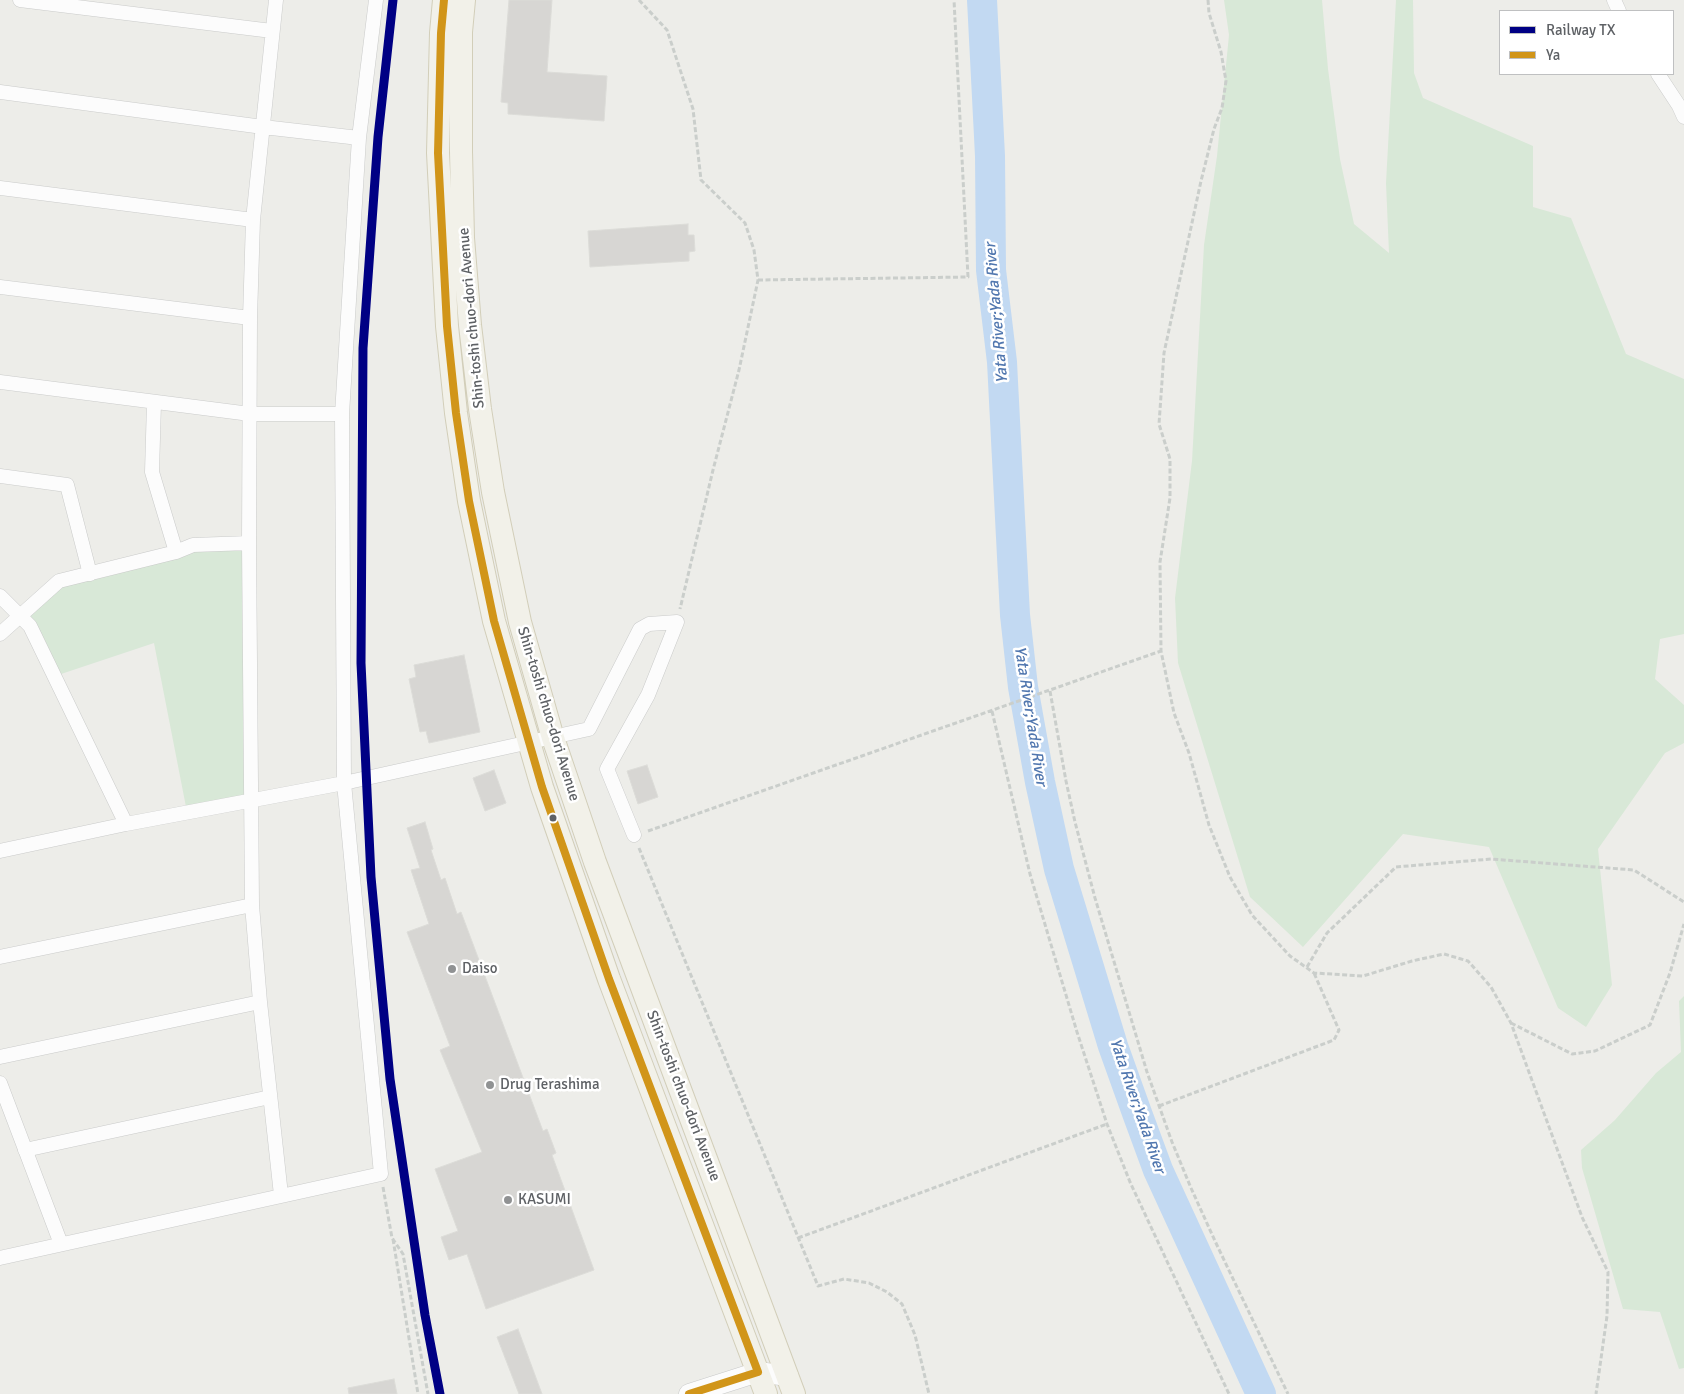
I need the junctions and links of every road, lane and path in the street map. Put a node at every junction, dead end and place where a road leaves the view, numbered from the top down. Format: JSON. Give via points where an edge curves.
{"nodes":[{"id":1,"x":20,"y":0,"type":"edge"},
{"id":2,"x":276,"y":0,"type":"edge"},
{"id":3,"x":376,"y":0,"type":"edge"},
{"id":4,"x":444,"y":0,"type":"edge"},
{"id":5,"x":464,"y":0,"type":"edge"},
{"id":6,"x":639,"y":0,"type":"edge"},
{"id":7,"x":954,"y":0,"type":"edge"},
{"id":8,"x":1208,"y":0,"type":"edge"},
{"id":9,"x":272,"y":31,"type":"junction"},
{"id":10,"x":1659,"y":75,"type":"edge"},
{"id":11,"x":0,"y":92,"type":"edge"},
{"id":12,"x":1684,"y":117,"type":"edge"},
{"id":13,"x":263,"y":127,"type":"junction"},
{"id":14,"x":359,"y":138,"type":"junction"},
{"id":15,"x":0,"y":188,"type":"edge"},
{"id":16,"x":253,"y":220,"type":"junction"},
{"id":17,"x":758,"y":280,"type":"junction"},
{"id":18,"x":0,"y":287,"type":"edge"},
{"id":19,"x":250,"y":318,"type":"junction"},
{"id":20,"x":0,"y":382,"type":"edge"},
{"id":21,"x":154,"y":403,"type":"junction"},
{"id":22,"x":250,"y":414,"type":"junction"},
{"id":23,"x":342,"y":414,"type":"junction"},
{"id":24,"x":0,"y":476,"type":"edge"},
{"id":25,"x":249,"y":543,"type":"junction"},
{"id":26,"x":176,"y":552,"type":"junction"},
{"id":27,"x":90,"y":574,"type":"junction"},
{"id":28,"x":0,"y":596,"type":"edge"},
{"id":29,"x":20,"y":615,"type":"junction"},
{"id":30,"x":677,"y":622,"type":"junction"},
{"id":31,"x":0,"y":634,"type":"edge"},
{"id":32,"x":1161,"y":651,"type":"junction"},
{"id":33,"x":1050,"y":691,"type":"junction"},
{"id":34,"x":992,"y":711,"type":"junction"},
{"id":35,"x":553,"y":738,"type":"junction"},
{"id":36,"x":528,"y":743,"type":"junction"},
{"id":37,"x":344,"y":783,"type":"junction"},
{"id":38,"x":252,"y":800,"type":"junction"},
{"id":39,"x":126,"y":824,"type":"junction"},
{"id":40,"x":634,"y":835,"type":"junction"},
{"id":41,"x":0,"y":851,"type":"edge"},
{"id":42,"x":1684,"y":902,"type":"edge"},
{"id":43,"x":252,"y":905,"type":"junction"},
{"id":44,"x":1684,"y":924,"type":"edge"},
{"id":45,"x":0,"y":957,"type":"edge"},
{"id":46,"x":1307,"y":968,"type":"junction"},
{"id":47,"x":1314,"y":972,"type":"junction"},
{"id":48,"x":260,"y":1002,"type":"junction"},
{"id":49,"x":1511,"y":1022,"type":"junction"},
{"id":50,"x":0,"y":1057,"type":"edge"},
{"id":51,"x":0,"y":1083,"type":"edge"},
{"id":52,"x":270,"y":1097,"type":"junction"},
{"id":53,"x":1159,"y":1106,"type":"junction"},
{"id":54,"x":1107,"y":1124,"type":"junction"},
{"id":55,"x":25,"y":1150,"type":"junction"},
{"id":56,"x":381,"y":1174,"type":"junction"},
{"id":57,"x":281,"y":1195,"type":"junction"},
{"id":58,"x":392,"y":1238,"type":"junction"},
{"id":59,"x":798,"y":1238,"type":"junction"},
{"id":60,"x":61,"y":1244,"type":"junction"},
{"id":61,"x":0,"y":1258,"type":"edge"},
{"id":62,"x":758,"y":1372,"type":"junction"},
{"id":63,"x":791,"y":1385,"type":"edge"},
{"id":64,"x":418,"y":1394,"type":"edge"},
{"id":65,"x":428,"y":1394,"type":"edge"},
{"id":66,"x":688,"y":1394,"type":"edge"},
{"id":67,"x":766,"y":1394,"type":"edge"},
{"id":68,"x":772,"y":1394,"type":"edge"},
{"id":69,"x":929,"y":1394,"type":"edge"},
{"id":70,"x":1228,"y":1394,"type":"edge"},
{"id":71,"x":1288,"y":1394,"type":"edge"},
{"id":72,"x":1596,"y":1394,"type":"edge"}],
"edges":[{"from":1,"to":9,"type":"street"},
{"from":2,"to":9,"type":"street"},
{"from":3,"to":14,"type":"street"},
{"from":4,"to":36,"type":"main road","name":"Shin-toshi chuo-dori Avenue","via":[[438,153],[456,413],[480,561]]},
{"from":5,"to":35,"type":"main road","name":"Shin-toshi chuo-dori Avenue","via":[[461,32],[463,238],[479,400],[493,492],[520,622]]},
{"from":6,"to":17,"type":"path","via":[[667,30],[693,109],[701,180],[745,223],[754,250]]},
{"from":7,"to":17,"type":"path","via":[[968,276]]},
{"from":8,"to":32,"type":"path","via":[[1226,81],[1164,353],[1159,424],[1170,459],[1170,498],[1160,562]]},
{"from":9,"to":13,"type":"street"},
{"from":10,"to":12,"type":"street"},
{"from":11,"to":13,"type":"street"},
{"from":13,"to":14,"type":"street"},
{"from":13,"to":16,"type":"street"},
{"from":14,"to":23,"type":"street"},
{"from":15,"to":16,"type":"street"},
{"from":16,"to":19,"type":"street"},
{"from":17,"to":30,"type":"path"},
{"from":18,"to":19,"type":"street"},
{"from":19,"to":22,"type":"street"},
{"from":20,"to":21,"type":"street"},
{"from":21,"to":22,"type":"street"},
{"from":21,"to":26,"type":"street","via":[[152,472]]},
{"from":22,"to":23,"type":"street"},
{"from":22,"to":25,"type":"street"},
{"from":23,"to":37,"type":"street"},
{"from":24,"to":27,"type":"street","via":[[67,485]]},
{"from":25,"to":26,"type":"street","via":[[193,545]]},
{"from":25,"to":38,"type":"street"},
{"from":26,"to":27,"type":"street"},
{"from":27,"to":29,"type":"street","via":[[59,581]]},
{"from":28,"to":29,"type":"street"},
{"from":29,"to":31,"type":"street"},
{"from":29,"to":39,"type":"street","via":[[30,626]]},
{"from":30,"to":35,"type":"street","via":[[649,624],[640,629],[590,729]]},
{"from":30,"to":40,"type":"street","via":[[648,695],[607,769]]},
{"from":32,"to":33,"type":"path"},
{"from":32,"to":46,"type":"path","via":[[1174,713],[1209,825],[1230,877],[1252,915],[1290,956]]},
{"from":33,"to":34,"type":"path"},
{"from":33,"to":53,"type":"path","via":[[1066,781],[1095,898]]},
{"from":34,"to":40,"type":"path"},
{"from":34,"to":54,"type":"path","via":[[1030,874]]},
{"from":35,"to":36,"type":"street"},
{"from":35,"to":63,"type":"main road","name":"Shin-toshi chuo-dori Avenue","via":[[631,959]]},
{"from":36,"to":37,"type":"street"},
{"from":36,"to":62,"type":"main road","name":"Shin-toshi chuo-dori Avenue","via":[[609,979]]},
{"from":37,"to":38,"type":"street"},
{"from":37,"to":56,"type":"street"},
{"from":38,"to":39,"type":"street"},
{"from":38,"to":43,"type":"street"},
{"from":39,"to":41,"type":"street"},
{"from":40,"to":59,"type":"path"},
{"from":42,"to":46,"type":"path","via":[[1634,870],[1491,859],[1396,866],[1327,933]]},
{"from":43,"to":45,"type":"street"},
{"from":43,"to":48,"type":"street"},
{"from":44,"to":49,"type":"path","via":[[1650,1025],[1595,1051],[1572,1054]]},
{"from":46,"to":47,"type":"path"},
{"from":47,"to":49,"type":"path","via":[[1363,976],[1444,954],[1468,961],[1491,988]]},
{"from":47,"to":53,"type":"path","via":[[1339,1030],[1334,1040]]},
{"from":48,"to":50,"type":"street"},
{"from":48,"to":52,"type":"street"},
{"from":49,"to":72,"type":"path","via":[[1582,1218],[1608,1272],[1607,1316]]},
{"from":51,"to":55,"type":"street"},
{"from":52,"to":55,"type":"street"},
{"from":52,"to":57,"type":"street"},
{"from":53,"to":71,"type":"path","via":[[1215,1241]]},
{"from":54,"to":59,"type":"path"},
{"from":54,"to":70,"type":"path","via":[[1130,1182]]},
{"from":55,"to":60,"type":"street"},
{"from":56,"to":57,"type":"street"},
{"from":56,"to":58,"type":"path"},
{"from":57,"to":60,"type":"street"},
{"from":58,"to":64,"type":"path"},
{"from":58,"to":65,"type":"path","via":[[403,1254]]},
{"from":59,"to":69,"type":"path","via":[[818,1286],[844,1279],[869,1283],[902,1304],[915,1335]]},
{"from":60,"to":61,"type":"street"},
{"from":62,"to":63,"type":"main road"},
{"from":62,"to":66,"type":"main road"},
{"from":62,"to":67,"type":"main road"},
{"from":63,"to":68,"type":"main road"}]}
